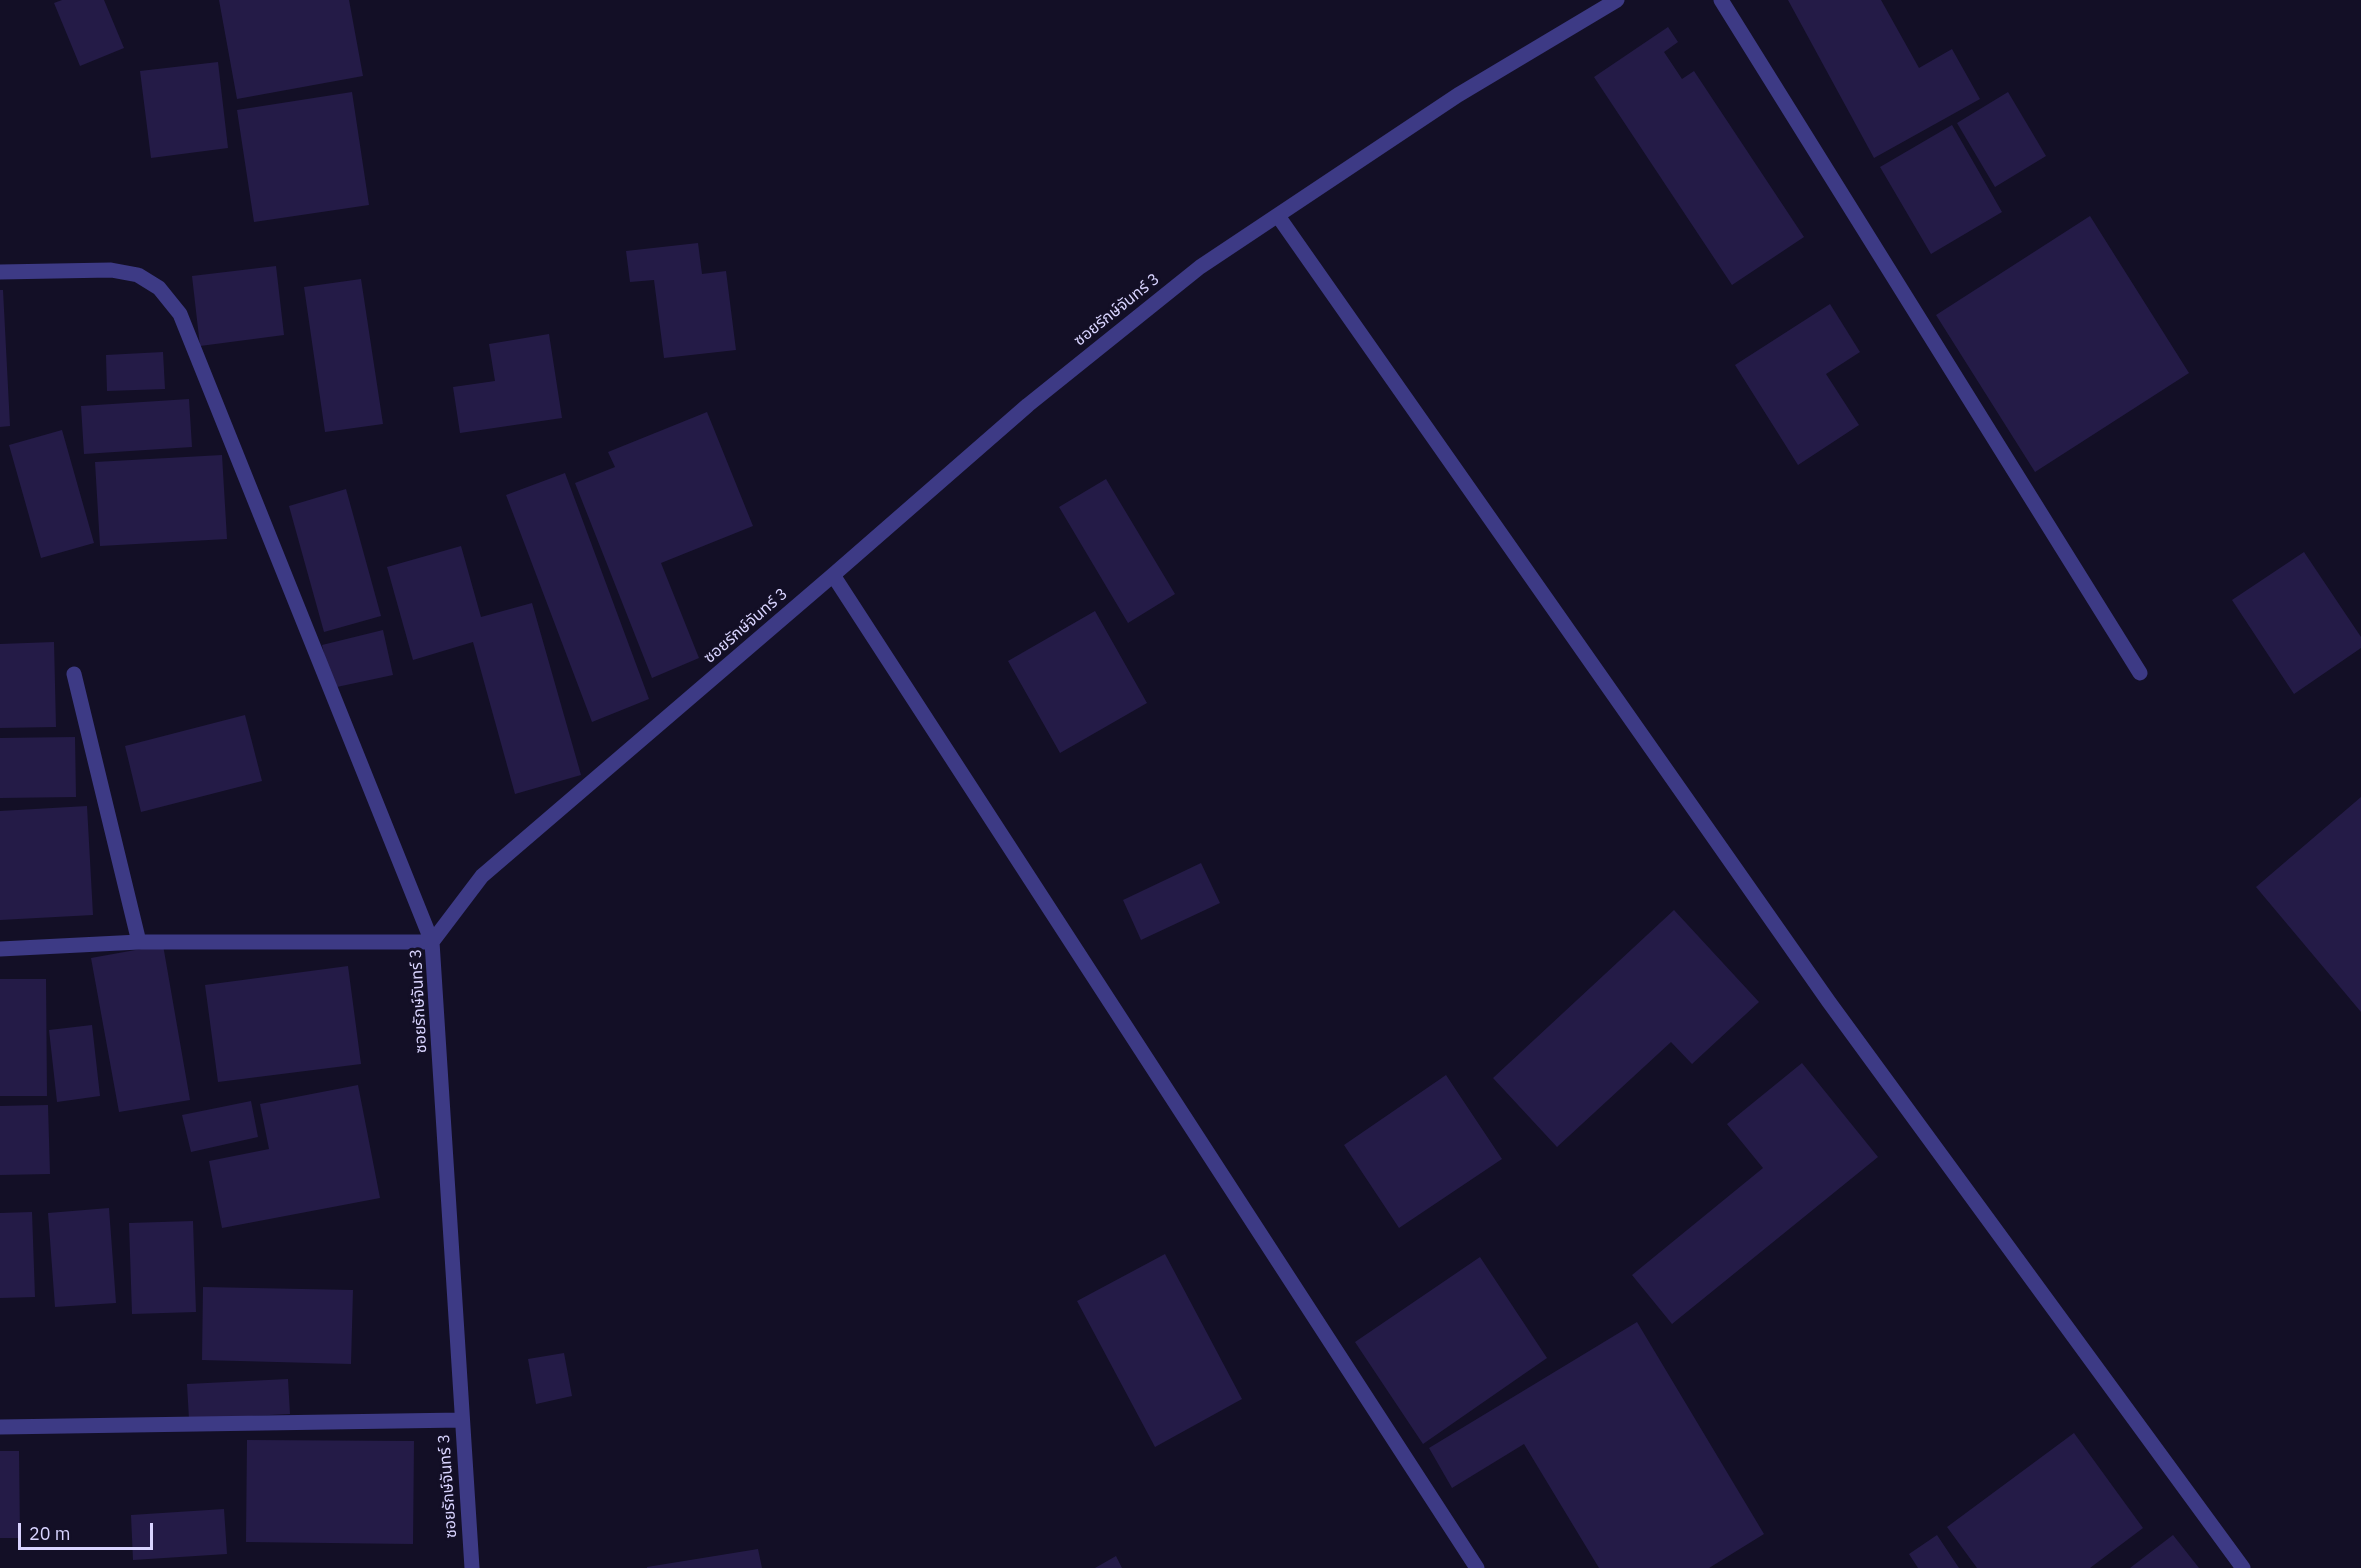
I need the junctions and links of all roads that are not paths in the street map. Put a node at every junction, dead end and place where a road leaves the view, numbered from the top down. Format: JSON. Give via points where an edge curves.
{"nodes":[{"id":1,"x":1617,"y":0,"type":"edge"},
{"id":2,"x":1721,"y":0,"type":"edge"},
{"id":3,"x":1278,"y":216,"type":"junction"},
{"id":4,"x":0,"y":272,"type":"edge"},
{"id":5,"x":833,"y":575,"type":"junction"},
{"id":6,"x":2140,"y":673,"type":"dead end"},
{"id":7,"x":74,"y":674,"type":"dead end"},
{"id":8,"x":139,"y":942,"type":"junction"},
{"id":9,"x":432,"y":942,"type":"junction"},
{"id":10,"x":0,"y":949,"type":"edge"},
{"id":11,"x":462,"y":1420,"type":"junction"},
{"id":12,"x":0,"y":1427,"type":"edge"},
{"id":13,"x":472,"y":1568,"type":"edge"},
{"id":14,"x":1477,"y":1568,"type":"edge"},
{"id":15,"x":2243,"y":1568,"type":"edge"}],
"edges":[{"from":1,"to":3,"type":"street","name":"ซอยรักษ์จันทร์ 3","via":[[1458,95]]},
{"from":2,"to":6,"type":"street"},
{"from":3,"to":5,"type":"street","name":"ซอยรักษ์จันทร์ 3","via":[[1200,267],[1055,383]]},
{"from":3,"to":15,"type":"street","via":[[1822,993]]},
{"from":4,"to":9,"type":"street","via":[[111,270],[138,275],[159,288],[180,314]]},
{"from":5,"to":9,"type":"street","name":"ซอยรักษ์จันทร์ 3","via":[[482,876]]},
{"from":5,"to":14,"type":"street"},
{"from":7,"to":8,"type":"street"},
{"from":8,"to":9,"type":"street"},
{"from":8,"to":10,"type":"street"},
{"from":9,"to":11,"type":"street","name":"ซอยรักษ์จันทร์ 3"},
{"from":11,"to":12,"type":"street"},
{"from":11,"to":13,"type":"street","name":"ซอยรักษ์จันทร์ 3"}]}
